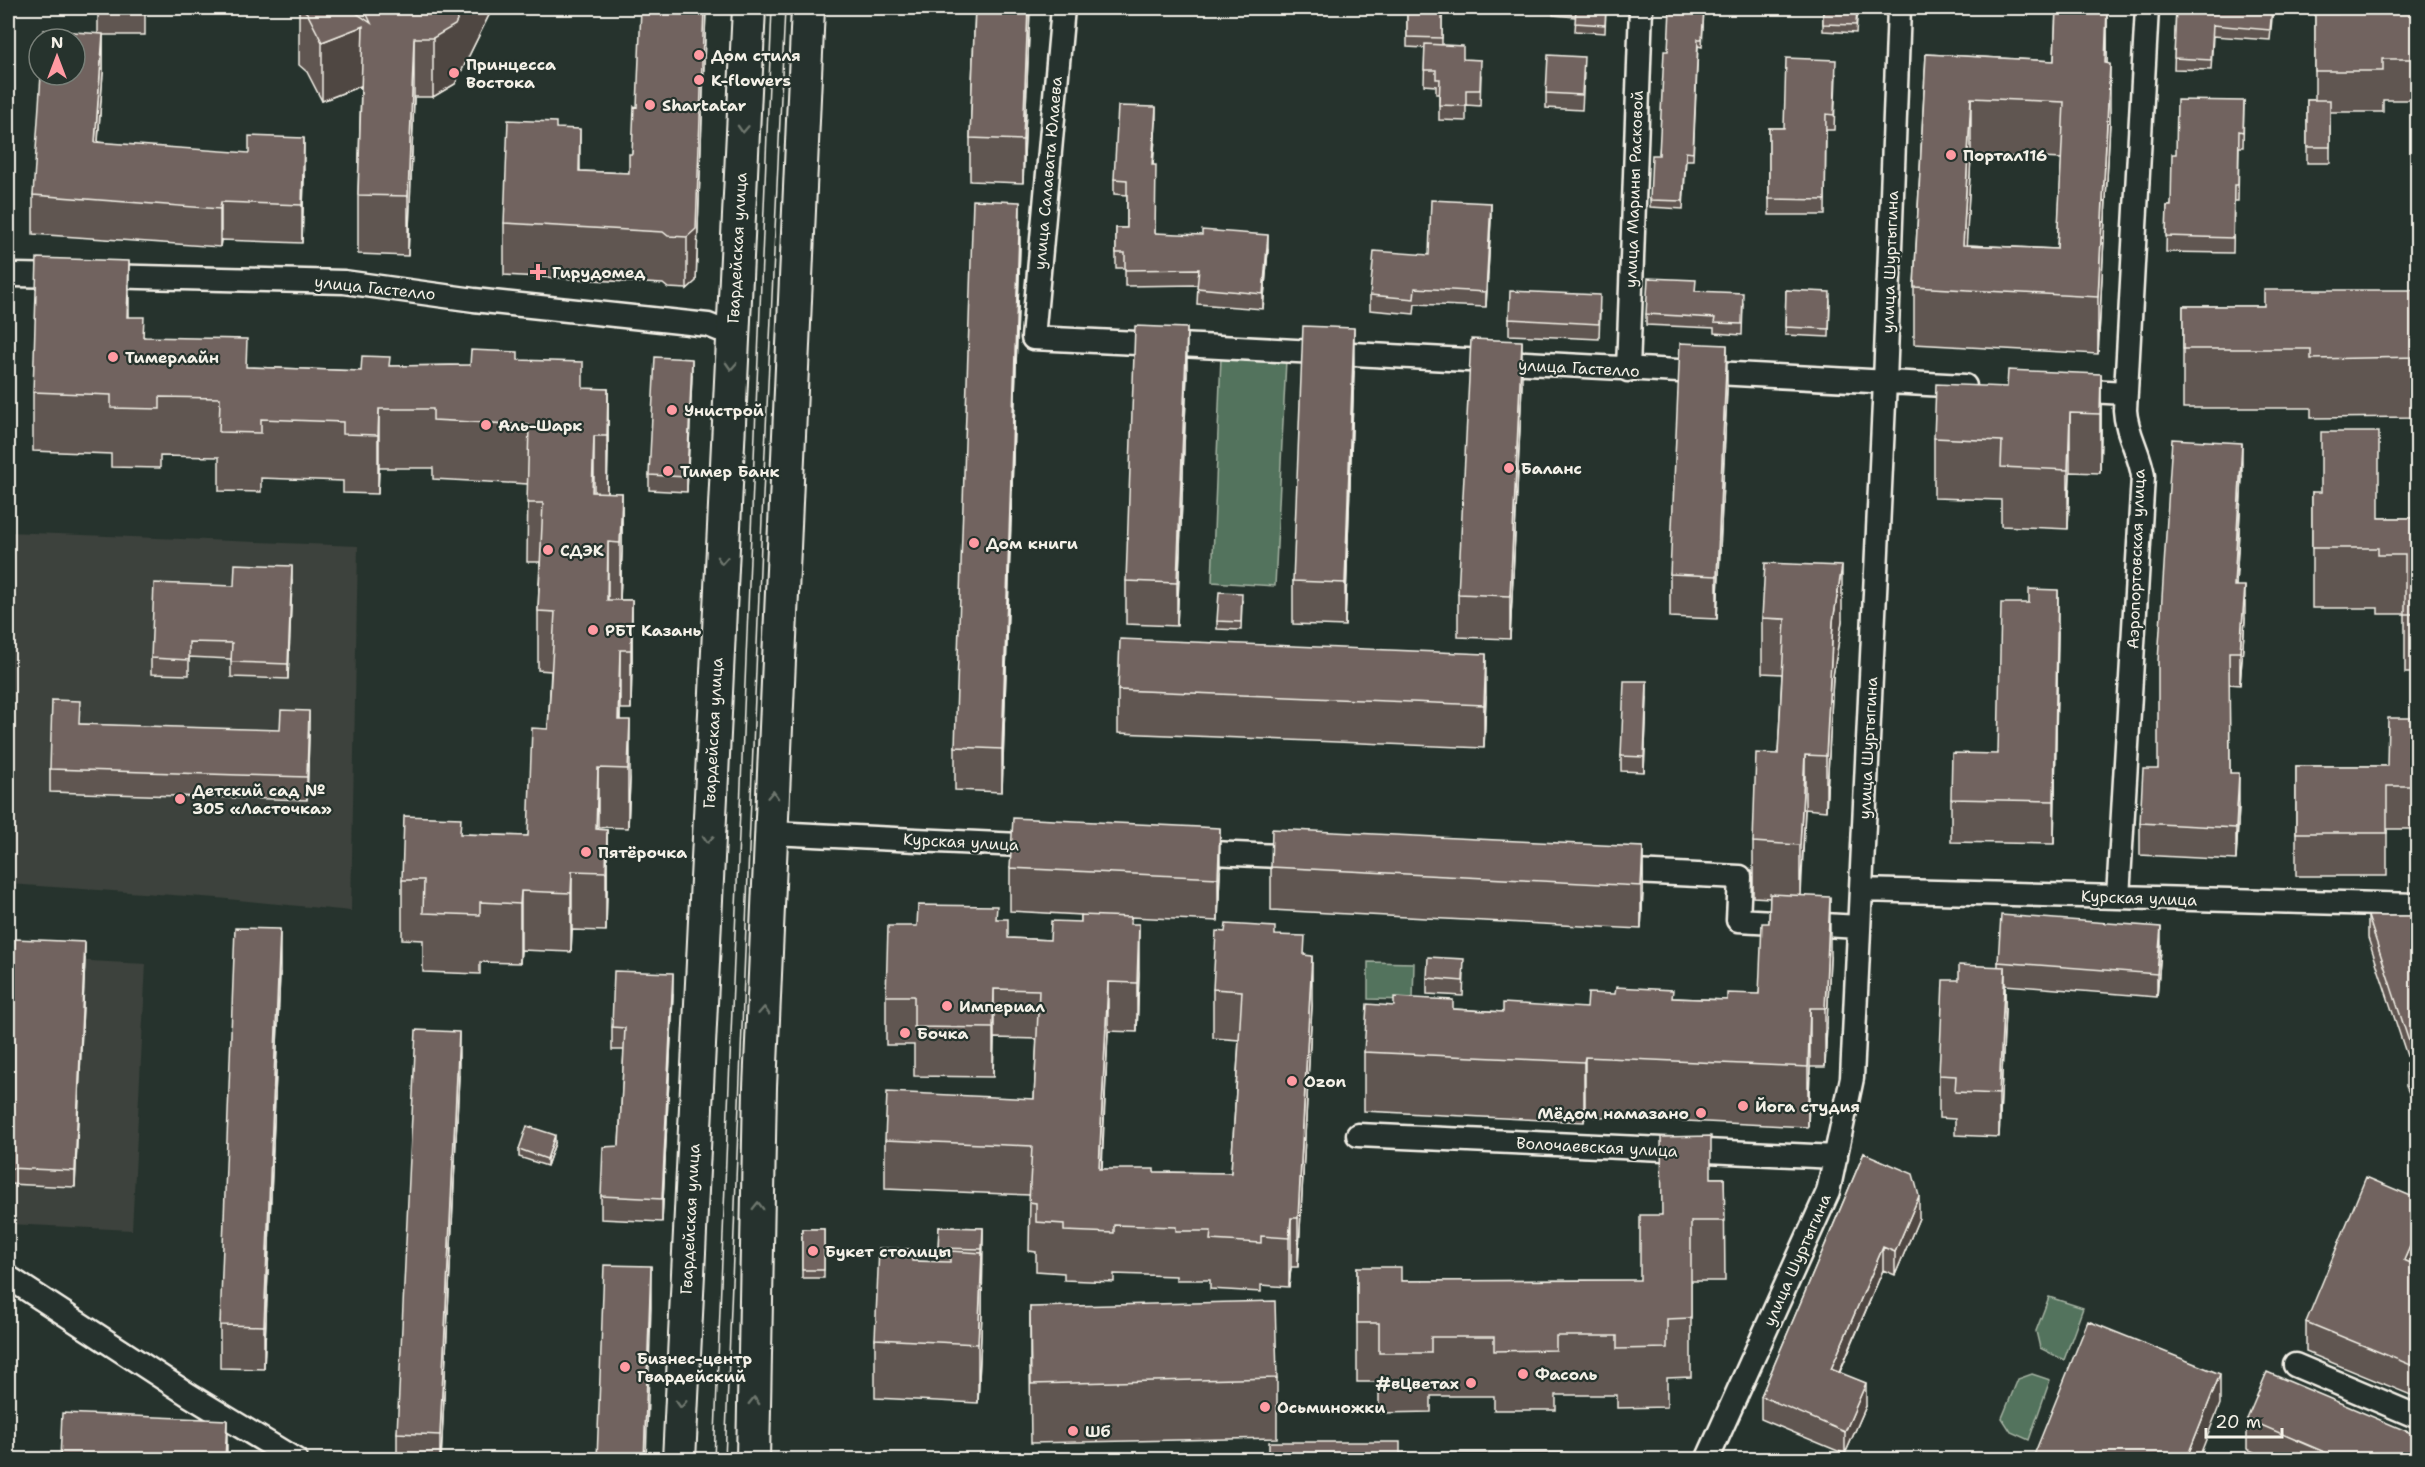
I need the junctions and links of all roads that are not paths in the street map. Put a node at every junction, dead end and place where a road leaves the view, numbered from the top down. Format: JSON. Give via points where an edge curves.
{"nodes":[{"id":1,"x":748,"y":8,"type":"edge"},
{"id":2,"x":808,"y":8,"type":"edge"},
{"id":3,"x":1063,"y":8,"type":"edge"},
{"id":4,"x":1641,"y":8,"type":"edge"},
{"id":5,"x":1899,"y":8,"type":"edge"},
{"id":6,"x":2147,"y":8,"type":"edge"},
{"id":7,"x":14,"y":275,"type":"dead end"},
{"id":8,"x":733,"y":335,"type":"junction"},
{"id":9,"x":1033,"y":339,"type":"joint"},
{"id":10,"x":1628,"y":370,"type":"junction"},
{"id":11,"x":1886,"y":382,"type":"junction"},
{"id":12,"x":1985,"y":387,"type":"edge"},
{"id":13,"x":2044,"y":389,"type":"edge"},
{"id":14,"x":2126,"y":393,"type":"junction"},
{"id":15,"x":772,"y":833,"type":"junction"},
{"id":16,"x":1060,"y":847,"type":"edge"},
{"id":17,"x":1174,"y":852,"type":"edge"},
{"id":18,"x":1326,"y":858,"type":"edge"},
{"id":19,"x":1587,"y":870,"type":"edge"},
{"id":20,"x":1861,"y":890,"type":"junction"},
{"id":21,"x":2118,"y":897,"type":"junction"},
{"id":22,"x":2418,"y":905,"type":"edge"},
{"id":23,"x":1859,"y":927,"type":"junction"},
{"id":24,"x":1359,"y":1135,"type":"dead end"},
{"id":25,"x":1836,"y":1157,"type":"junction"},
{"id":26,"x":8,"y":1277,"type":"edge"},
{"id":27,"x":2295,"y":1365,"type":"dead end"},
{"id":28,"x":2418,"y":1417,"type":"edge"},
{"id":29,"x":296,"y":1460,"type":"edge"},
{"id":30,"x":679,"y":1460,"type":"edge"},
{"id":31,"x":753,"y":1460,"type":"edge"},
{"id":32,"x":1707,"y":1460,"type":"edge"}],
"edges":[{"from":1,"to":8,"type":"main road","name":"Гвардейская улица","one_way":true},
{"from":15,"to":2,"type":"main road","one_way":true},
{"from":3,"to":9,"type":"street","name":"улица Салавата Юлаева"},
{"from":4,"to":10,"type":"street","name":"улица Марины Расковой"},
{"from":5,"to":11,"type":"street","name":"улица Шуртыгина"},
{"from":6,"to":14,"type":"street","name":"Аэропортовская улица"},
{"from":7,"to":8,"type":"street","name":"улица Гастелло","via":[[344,282],[708,325]]},
{"from":8,"to":30,"type":"main road","name":"Гвардейская улица","one_way":true},
{"from":9,"to":10,"type":"street","name":"улица Гастелло"},
{"from":10,"to":11,"type":"street","name":"улица Гастелло"},
{"from":11,"to":12,"type":"street","name":"улица Гастелло"},
{"from":11,"to":20,"type":"street","name":"улица Шуртыгина"},
{"from":13,"to":14,"type":"street"},
{"from":14,"to":21,"type":"street","name":"Аэропортовская улица","via":[[2125,419],[2143,476]]},
{"from":15,"to":16,"type":"street","name":"Курская улица"},
{"from":31,"to":15,"type":"main road","one_way":true,"via":[[760,1087]]},
{"from":17,"to":18,"type":"street"},
{"from":19,"to":23,"type":"street","via":[[1740,877],[1738,920]]},
{"from":20,"to":21,"type":"street","name":"Курская улица"},
{"from":20,"to":23,"type":"street","name":"улица Шуртыгина"},
{"from":21,"to":22,"type":"street","name":"Курская улица"},
{"from":23,"to":25,"type":"street","name":"улица Шуртыгина","via":[[1852,1078]]},
{"from":24,"to":25,"type":"street","name":"Волочаевская улица"},
{"from":25,"to":32,"type":"street","name":"улица Шуртыгина","via":[[1828,1192]]},
{"from":26,"to":29,"type":"street"},
{"from":27,"to":28,"type":"street"}]}
